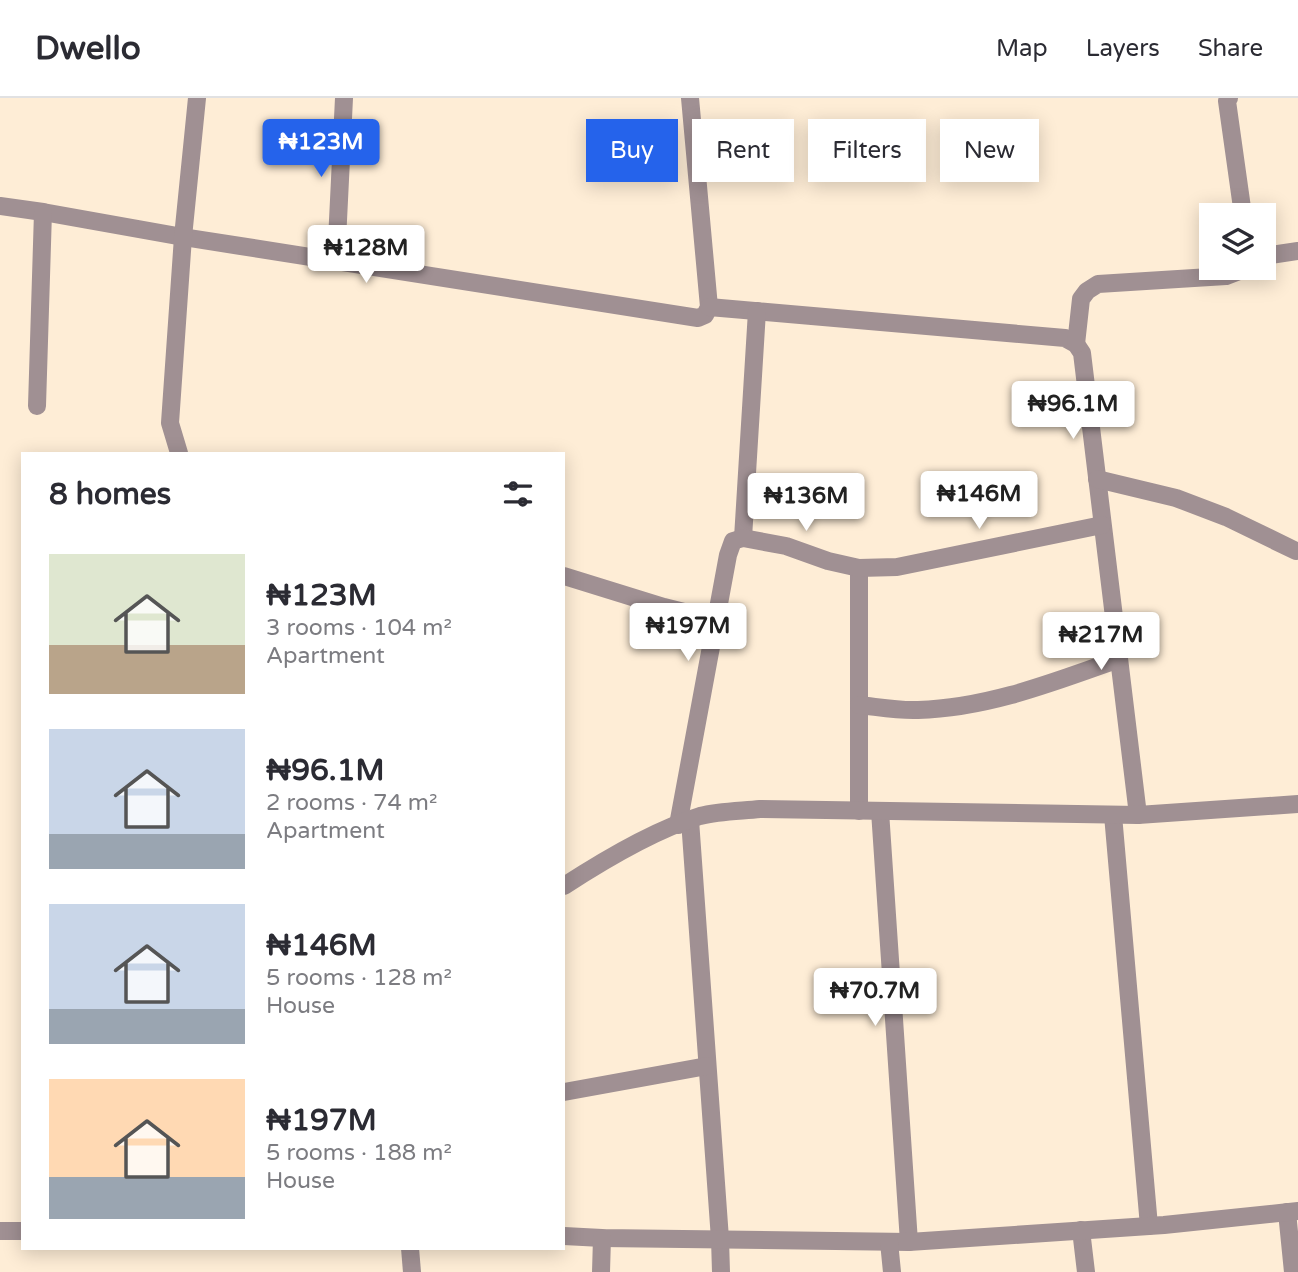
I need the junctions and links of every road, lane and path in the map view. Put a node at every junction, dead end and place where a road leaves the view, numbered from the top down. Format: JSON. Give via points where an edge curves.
{"nodes":[{"id":1,"x":197,"y":98,"type":"edge"},
{"id":2,"x":344,"y":98,"type":"edge"},
{"id":3,"x":690,"y":98,"type":"edge"},
{"id":4,"x":1229,"y":98,"type":"edge"},
{"id":5,"x":1241,"y":203,"type":"edge"},
{"id":6,"x":0,"y":206,"type":"edge"},
{"id":7,"x":43,"y":212,"type":"junction"},
{"id":8,"x":183,"y":237,"type":"junction"},
{"id":9,"x":1298,"y":251,"type":"edge"},
{"id":10,"x":1276,"y":254,"type":"edge"},
{"id":11,"x":336,"y":261,"type":"junction"},
{"id":12,"x":1199,"y":278,"type":"edge"},
{"id":13,"x":709,"y":307,"type":"junction"},
{"id":14,"x":757,"y":311,"type":"junction"},
{"id":15,"x":1076,"y":344,"type":"junction"},
{"id":16,"x":37,"y":406,"type":"dead end"},
{"id":17,"x":179,"y":452,"type":"edge"},
{"id":18,"x":1097,"y":480,"type":"junction"},
{"id":19,"x":1102,"y":525,"type":"junction"},
{"id":20,"x":743,"y":538,"type":"junction"},
{"id":21,"x":1297,"y":552,"type":"edge"},
{"id":22,"x":859,"y":568,"type":"junction"},
{"id":23,"x":565,"y":576,"type":"edge"},
{"id":24,"x":716,"y":620,"type":"junction"},
{"id":25,"x":1119,"y":659,"type":"junction"},
{"id":26,"x":859,"y":705,"type":"junction"},
{"id":27,"x":1298,"y":804,"type":"edge"},
{"id":28,"x":859,"y":811,"type":"junction"},
{"id":29,"x":880,"y":811,"type":"junction"},
{"id":30,"x":1113,"y":814,"type":"junction"},
{"id":31,"x":1138,"y":815,"type":"junction"},
{"id":32,"x":684,"y":822,"type":"junction"},
{"id":33,"x":565,"y":885,"type":"edge"},
{"id":34,"x":707,"y":1066,"type":"junction"},
{"id":35,"x":565,"y":1092,"type":"edge"},
{"id":36,"x":1293,"y":1212,"type":"edge"},
{"id":37,"x":1149,"y":1226,"type":"junction"},
{"id":38,"x":1081,"y":1230,"type":"junction"},
{"id":39,"x":0,"y":1231,"type":"edge"},
{"id":40,"x":21,"y":1231,"type":"edge"},
{"id":41,"x":565,"y":1236,"type":"edge"},
{"id":42,"x":602,"y":1238,"type":"junction"},
{"id":43,"x":720,"y":1239,"type":"junction"},
{"id":44,"x":889,"y":1242,"type":"junction"},
{"id":45,"x":909,"y":1242,"type":"junction"},
{"id":46,"x":410,"y":1250,"type":"edge"},
{"id":47,"x":412,"y":1272,"type":"edge"},
{"id":48,"x":601,"y":1272,"type":"edge"},
{"id":49,"x":721,"y":1272,"type":"edge"},
{"id":50,"x":892,"y":1272,"type":"edge"},
{"id":51,"x":1086,"y":1272,"type":"edge"},
{"id":52,"x":1293,"y":1272,"type":"edge"}],
"edges":[{"from":1,"to":8,"type":"street"},
{"from":2,"to":11,"type":"street"},
{"from":3,"to":13,"type":"street"},
{"from":4,"to":5,"type":"street"},
{"from":6,"to":7,"type":"street"},
{"from":7,"to":8,"type":"street"},
{"from":7,"to":16,"type":"street"},
{"from":8,"to":11,"type":"street"},
{"from":8,"to":17,"type":"street","via":[[170,423]]},
{"from":9,"to":10,"type":"street"},
{"from":11,"to":13,"type":"street","via":[[698,318]]},
{"from":12,"to":15,"type":"street","via":[[1098,284],[1081,299]]},
{"from":13,"to":14,"type":"street"},
{"from":14,"to":15,"type":"street","via":[[1065,338]]},
{"from":14,"to":20,"type":"street"},
{"from":15,"to":18,"type":"street","via":[[1082,353]]},
{"from":18,"to":19,"type":"street"},
{"from":18,"to":21,"type":"street","via":[[1176,498]]},
{"from":19,"to":22,"type":"street","via":[[897,567]]},
{"from":19,"to":25,"type":"street"},
{"from":20,"to":22,"type":"street"},
{"from":20,"to":24,"type":"street","via":[[733,541],[728,555]]},
{"from":22,"to":26,"type":"street"},
{"from":23,"to":24,"type":"street"},
{"from":24,"to":32,"type":"street"},
{"from":25,"to":26,"type":"street","via":[[1024,692],[971,704],[917,711]]},
{"from":25,"to":31,"type":"street"},
{"from":26,"to":28,"type":"street"},
{"from":27,"to":31,"type":"street"},
{"from":28,"to":29,"type":"street"},
{"from":28,"to":32,"type":"street","via":[[760,809],[702,815]]},
{"from":29,"to":30,"type":"street"},
{"from":29,"to":45,"type":"street"},
{"from":30,"to":31,"type":"street"},
{"from":30,"to":37,"type":"street"},
{"from":32,"to":33,"type":"street","via":[[604,860]]},
{"from":32,"to":34,"type":"street"},
{"from":34,"to":35,"type":"street"},
{"from":34,"to":43,"type":"street"},
{"from":36,"to":37,"type":"street"},
{"from":36,"to":52,"type":"street"},
{"from":37,"to":38,"type":"street"},
{"from":38,"to":45,"type":"street"},
{"from":38,"to":51,"type":"street"},
{"from":39,"to":40,"type":"street"},
{"from":41,"to":42,"type":"street"},
{"from":42,"to":43,"type":"street"},
{"from":42,"to":48,"type":"street"},
{"from":43,"to":44,"type":"street"},
{"from":43,"to":49,"type":"street"},
{"from":44,"to":45,"type":"street"},
{"from":44,"to":50,"type":"street"},
{"from":46,"to":47,"type":"street"}]}
